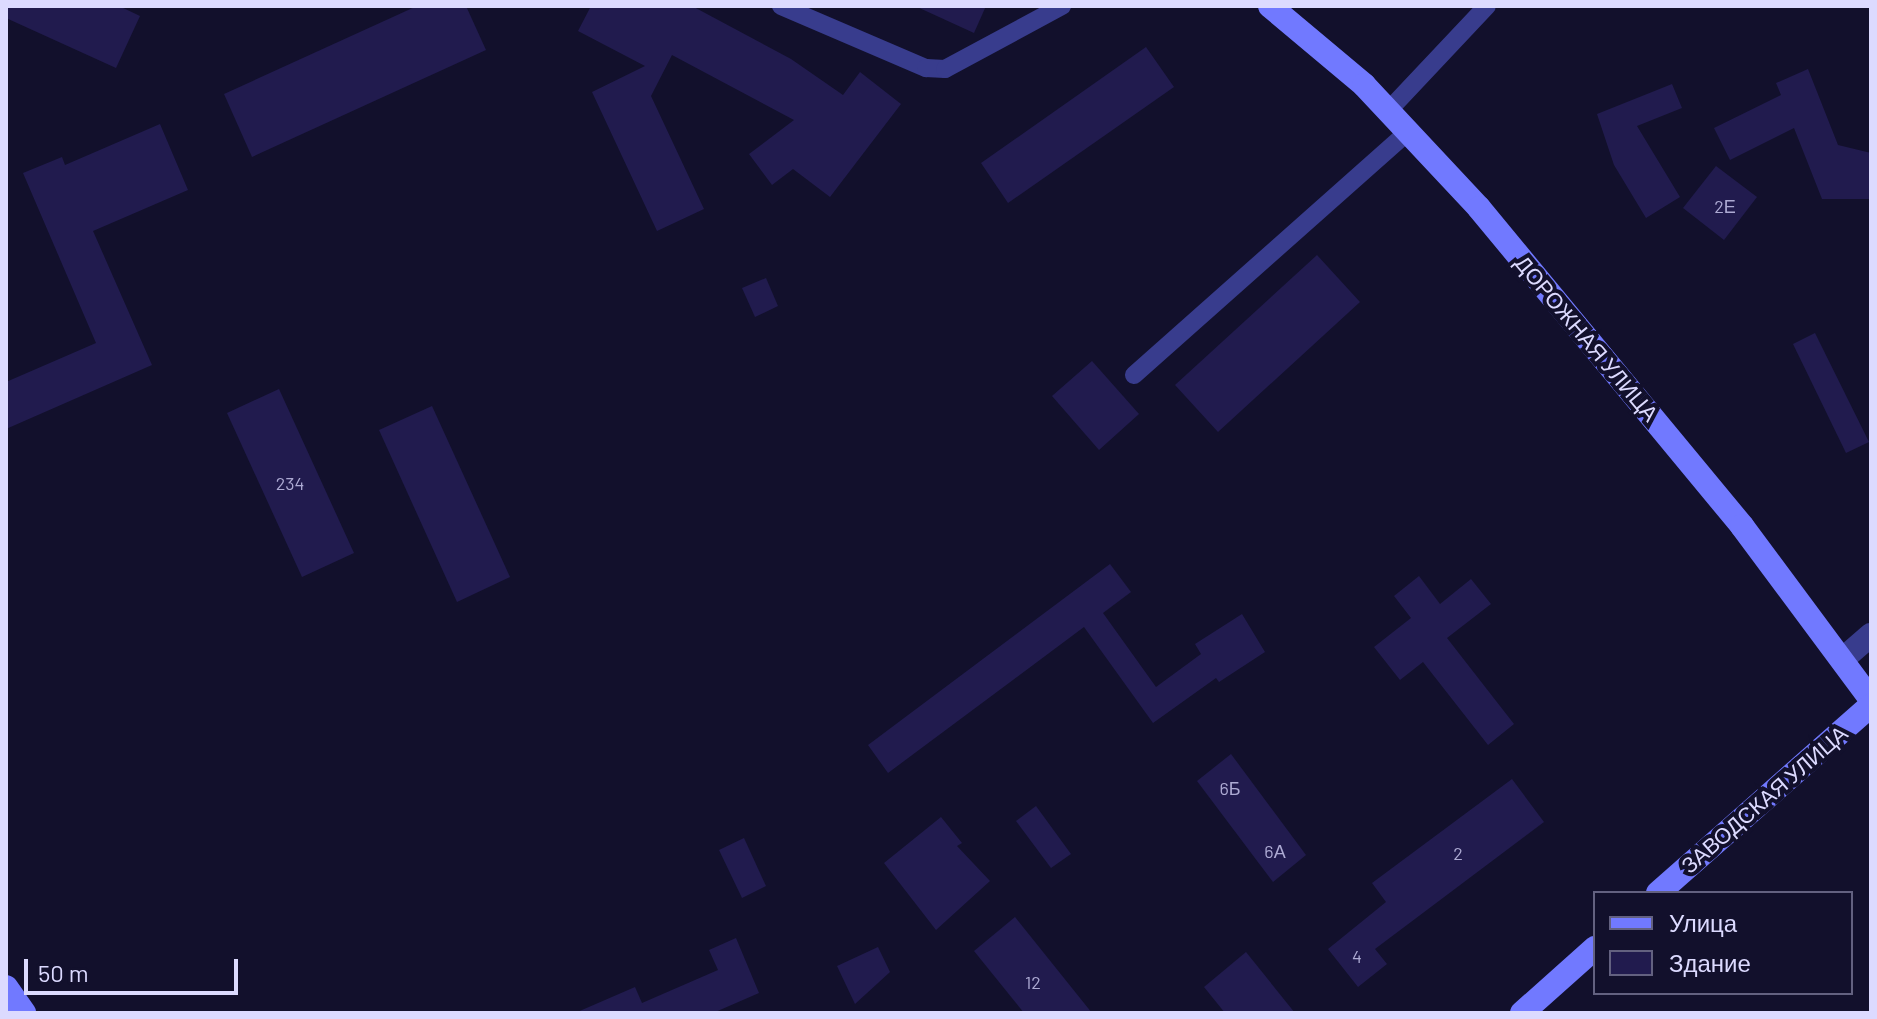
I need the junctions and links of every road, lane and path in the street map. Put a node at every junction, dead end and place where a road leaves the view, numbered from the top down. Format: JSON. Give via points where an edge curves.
{"nodes":[{"id":1,"x":781,"y":6,"type":"edge"},
{"id":2,"x":1062,"y":6,"type":"edge"},
{"id":3,"x":1270,"y":6,"type":"edge"},
{"id":4,"x":1487,"y":6,"type":"edge"},
{"id":5,"x":1388,"y":111,"type":"junction"},
{"id":6,"x":1408,"y":132,"type":"junction"},
{"id":7,"x":1134,"y":375,"type":"dead end"},
{"id":8,"x":1871,"y":635,"type":"edge"},
{"id":9,"x":1843,"y":659,"type":"junction"},
{"id":10,"x":1871,"y":702,"type":"edge"},
{"id":11,"x":1660,"y":891,"type":"edge"},
{"id":12,"x":1593,"y":950,"type":"edge"},
{"id":13,"x":6,"y":987,"type":"edge"},
{"id":14,"x":24,"y":1013,"type":"edge"},
{"id":15,"x":1522,"y":1013,"type":"edge"}],
"edges":[{"from":1,"to":2,"type":"lane","via":[[926,68],[945,69]]},
{"from":3,"to":5,"type":"street","name":"ДОРОЖНАЯ УЛИЦА"},
{"from":4,"to":5,"type":"lane"},
{"from":5,"to":6,"type":"street","name":"ДОРОЖНАЯ УЛИЦА"},
{"from":6,"to":7,"type":"lane"},
{"from":6,"to":9,"type":"street","name":"ДОРОЖНАЯ УЛИЦА","via":[[1479,208],[1732,514]]},
{"from":8,"to":9,"type":"street"},
{"from":9,"to":10,"type":"street","name":"ДОРОЖНАЯ УЛИЦА"},
{"from":10,"to":11,"type":"street","name":"ЗАВОДСКАЯ УЛИЦА"},
{"from":12,"to":15,"type":"street"},
{"from":13,"to":14,"type":"street"}]}
